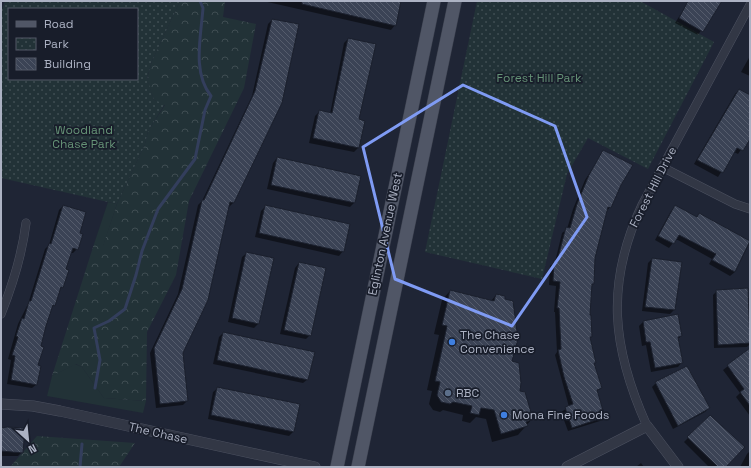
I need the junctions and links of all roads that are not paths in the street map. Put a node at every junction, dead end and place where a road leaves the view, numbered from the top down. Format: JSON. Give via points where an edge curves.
{"nodes":[{"id":1,"x":434,"y":1,"type":"edge"},
{"id":2,"x":455,"y":1,"type":"edge"},
{"id":3,"x":750,"y":6,"type":"edge"},
{"id":4,"x":662,"y":167,"type":"junction"},
{"id":5,"x":750,"y":209,"type":"edge"},
{"id":6,"x":26,"y":223,"type":"dead end"},
{"id":7,"x":1,"y":314,"type":"edge"},
{"id":8,"x":1,"y":404,"type":"edge"},
{"id":9,"x":647,"y":426,"type":"junction"},
{"id":10,"x":315,"y":467,"type":"edge"},
{"id":11,"x":337,"y":467,"type":"edge"},
{"id":12,"x":358,"y":467,"type":"edge"},
{"id":13,"x":567,"y":467,"type":"edge"},
{"id":14,"x":678,"y":467,"type":"edge"}],
"edges":[{"from":1,"to":11,"type":"main road","name":"Eglinton Avenue West"},
{"from":2,"to":12,"type":"main road","name":"Eglinton Avenue West"},
{"from":3,"to":4,"type":"street","name":"Forest Hill Drive"},
{"from":4,"to":5,"type":"street"},
{"from":4,"to":9,"type":"street","name":"Forest Hill Drive","via":[[628,239],[621,268],[617,305],[620,351],[627,377]]},
{"from":6,"to":7,"type":"street","via":[[15,278]]},
{"from":8,"to":10,"type":"street","name":"The Chase","via":[[60,411]]},
{"from":9,"to":13,"type":"street"},
{"from":9,"to":14,"type":"street","name":"Forest Hill Drive"}]}
